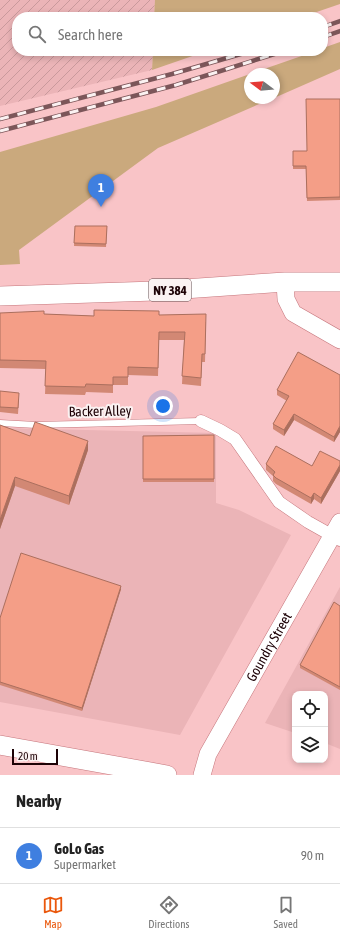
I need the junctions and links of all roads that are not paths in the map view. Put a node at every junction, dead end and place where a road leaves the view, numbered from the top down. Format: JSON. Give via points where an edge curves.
{"nodes":[{"id":1,"x":285,"y":282,"type":"junction"},
{"id":2,"x":340,"y":282,"type":"edge"},
{"id":3,"x":0,"y":296,"type":"edge"},
{"id":4,"x":340,"y":340,"type":"edge"},
{"id":5,"x":201,"y":421,"type":"joint"},
{"id":6,"x":0,"y":423,"type":"edge"},
{"id":7,"x":338,"y":532,"type":"edge"},
{"id":8,"x":0,"y":745,"type":"edge"},
{"id":9,"x":167,"y":775,"type":"edge"},
{"id":10,"x":202,"y":775,"type":"edge"}],
"edges":[{"from":1,"to":2,"type":"main road","number":"NY 384"},
{"from":1,"to":3,"type":"main road","number":"NY 384","via":[[155,291]]},
{"from":1,"to":4,"type":"street","via":[[286,299],[293,313]]},
{"from":5,"to":6,"type":"lane","name":"Backer Alley","via":[[36,425]]},
{"from":5,"to":7,"type":"street","via":[[235,439],[280,502],[308,522]]},
{"from":7,"to":10,"type":"street","name":"Goundry Street","via":[[208,754]]},
{"from":8,"to":9,"type":"main road"}]}
